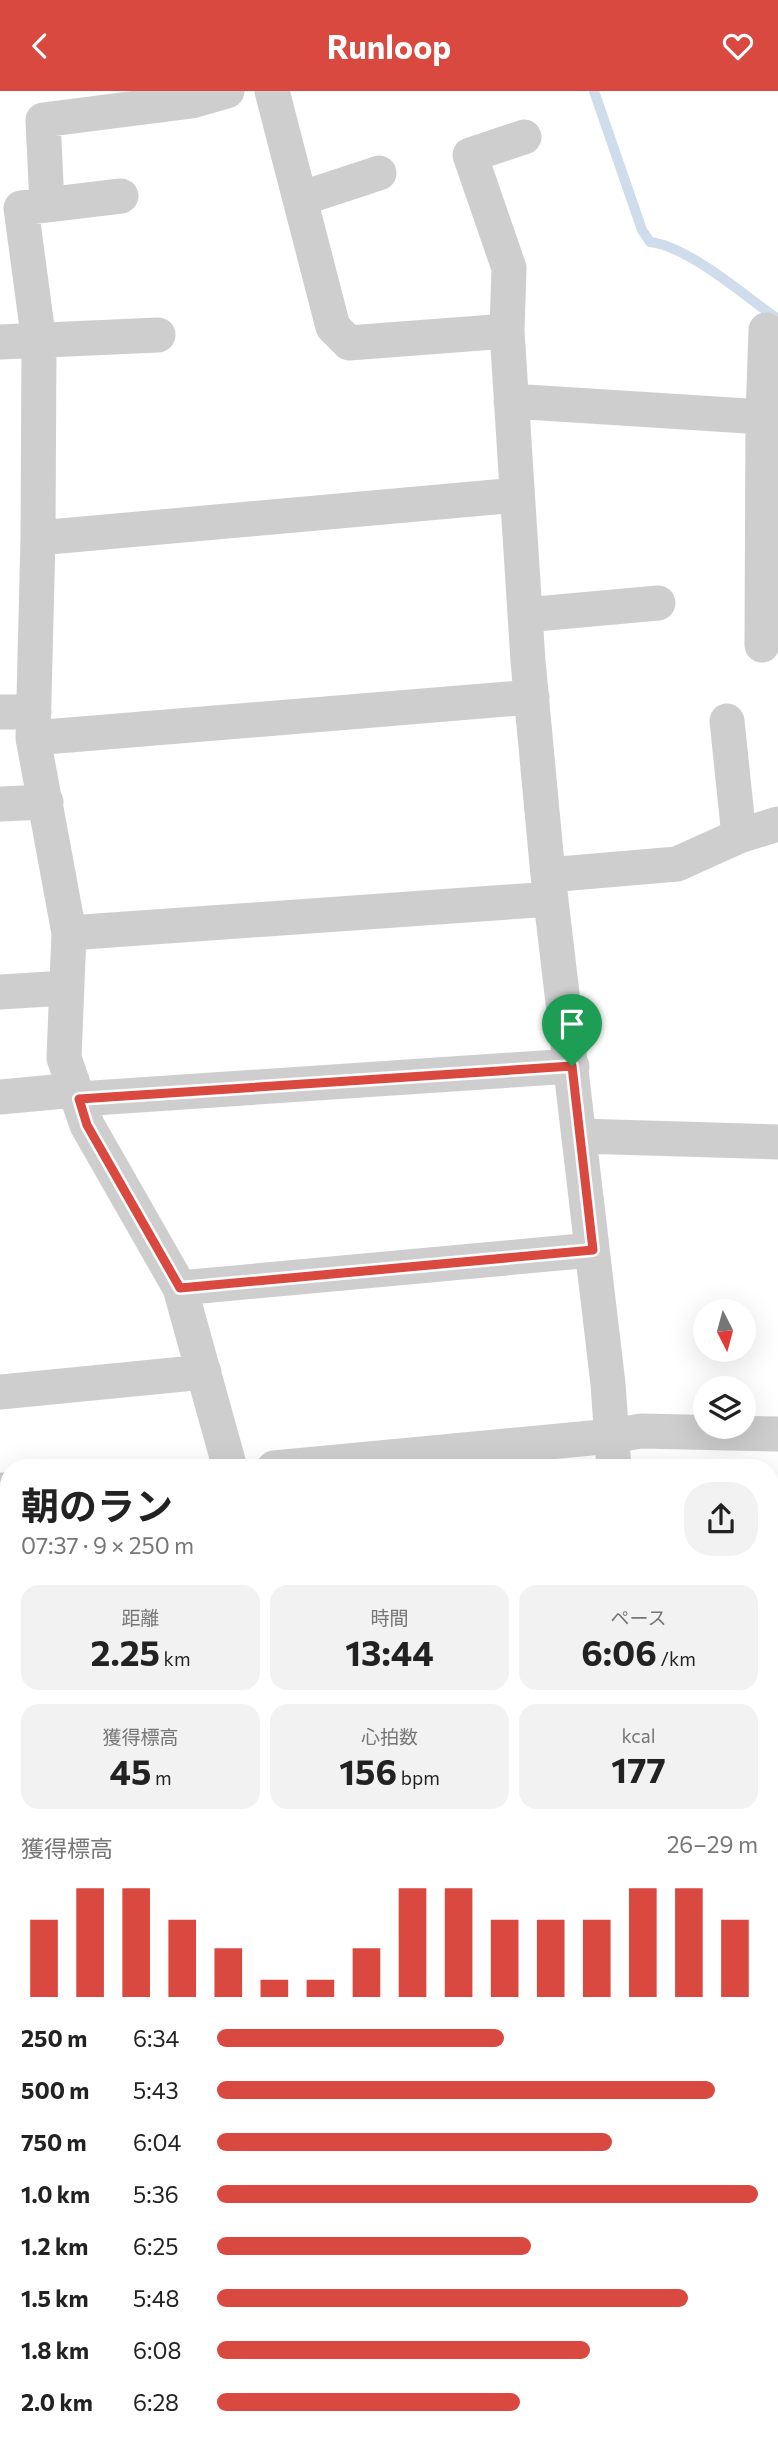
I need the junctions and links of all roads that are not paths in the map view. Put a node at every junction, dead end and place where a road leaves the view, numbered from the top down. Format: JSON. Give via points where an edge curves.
{"nodes":[{"id":1,"x":227,"y":91,"type":"edge"},
{"id":2,"x":272,"y":91,"type":"edge"},
{"id":3,"x":524,"y":137,"type":"dead end"},
{"id":4,"x":379,"y":173,"type":"dead end"},
{"id":5,"x":121,"y":196,"type":"dead end"},
{"id":6,"x":300,"y":198,"type":"junction"},
{"id":7,"x":47,"y":205,"type":"junction"},
{"id":8,"x":766,"y":330,"type":"dead end"},
{"id":9,"x":507,"y":331,"type":"junction"},
{"id":10,"x":158,"y":335,"type":"dead end"},
{"id":11,"x":0,"y":342,"type":"edge"},
{"id":12,"x":39,"y":342,"type":"junction"},
{"id":13,"x":511,"y":401,"type":"junction"},
{"id":14,"x":763,"y":417,"type":"junction"},
{"id":15,"x":517,"y":495,"type":"junction"},
{"id":16,"x":38,"y":538,"type":"junction"},
{"id":17,"x":658,"y":603,"type":"dead end"},
{"id":18,"x":525,"y":615,"type":"junction"},
{"id":19,"x":762,"y":645,"type":"dead end"},
{"id":20,"x":532,"y":697,"type":"junction"},
{"id":21,"x":22,"y":721,"type":"edge"},
{"id":22,"x":727,"y":721,"type":"dead end"},
{"id":23,"x":46,"y":802,"type":"junction"},
{"id":24,"x":0,"y":804,"type":"edge"},
{"id":25,"x":778,"y":824,"type":"edge"},
{"id":26,"x":739,"y":836,"type":"junction"},
{"id":27,"x":550,"y":887,"type":"junction"},
{"id":28,"x":69,"y":933,"type":"junction"},
{"id":29,"x":66,"y":988,"type":"junction"},
{"id":30,"x":0,"y":992,"type":"edge"},
{"id":31,"x":572,"y":1066,"type":"junction"},
{"id":32,"x":77,"y":1095,"type":"junction"},
{"id":33,"x":0,"y":1097,"type":"edge"},
{"id":34,"x":580,"y":1136,"type":"junction"},
{"id":35,"x":778,"y":1142,"type":"edge"},
{"id":36,"x":593,"y":1250,"type":"junction"},
{"id":37,"x":180,"y":1288,"type":"junction"},
{"id":38,"x":204,"y":1372,"type":"junction"},
{"id":39,"x":0,"y":1392,"type":"edge"},
{"id":40,"x":778,"y":1434,"type":"edge"},
{"id":41,"x":613,"y":1452,"type":"edge"},
{"id":42,"x":228,"y":1459,"type":"edge"},
{"id":43,"x":465,"y":1459,"type":"edge"}],
"edges":[{"from":1,"to":7,"type":"street","via":[[43,120]]},
{"from":2,"to":6,"type":"street"},
{"from":3,"to":9,"type":"street","via":[[470,155],[509,268]]},
{"from":4,"to":6,"type":"street"},
{"from":5,"to":7,"type":"street"},
{"from":6,"to":9,"type":"street","via":[[333,327],[349,343]]},
{"from":7,"to":12,"type":"street","via":[[21,208]]},
{"from":8,"to":14,"type":"street"},
{"from":9,"to":13,"type":"street"},
{"from":10,"to":12,"type":"street"},
{"from":11,"to":12,"type":"street"},
{"from":12,"to":16,"type":"street"},
{"from":13,"to":14,"type":"street"},
{"from":13,"to":15,"type":"street"},
{"from":14,"to":19,"type":"street"},
{"from":15,"to":16,"type":"street"},
{"from":15,"to":18,"type":"street"},
{"from":16,"to":21,"type":"street"},
{"from":17,"to":18,"type":"street"},
{"from":18,"to":20,"type":"street"},
{"from":20,"to":21,"type":"street"},
{"from":20,"to":27,"type":"street"},
{"from":21,"to":23,"type":"street"},
{"from":22,"to":26,"type":"street"},
{"from":23,"to":24,"type":"street"},
{"from":23,"to":28,"type":"street"},
{"from":25,"to":26,"type":"street"},
{"from":26,"to":27,"type":"street","via":[[677,864]]},
{"from":27,"to":28,"type":"street"},
{"from":27,"to":31,"type":"street"},
{"from":28,"to":29,"type":"street"},
{"from":29,"to":30,"type":"street"},
{"from":29,"to":32,"type":"street","via":[[64,1058]]},
{"from":31,"to":32,"type":"street"},
{"from":31,"to":34,"type":"street"},
{"from":32,"to":33,"type":"street"},
{"from":32,"to":37,"type":"street","via":[[87,1125]]},
{"from":34,"to":35,"type":"street"},
{"from":34,"to":36,"type":"street"},
{"from":36,"to":37,"type":"street"},
{"from":36,"to":41,"type":"street"},
{"from":37,"to":38,"type":"street"},
{"from":38,"to":39,"type":"street"},
{"from":38,"to":42,"type":"street"},
{"from":40,"to":41,"type":"street","via":[[641,1431]]},
{"from":41,"to":43,"type":"street"}]}
